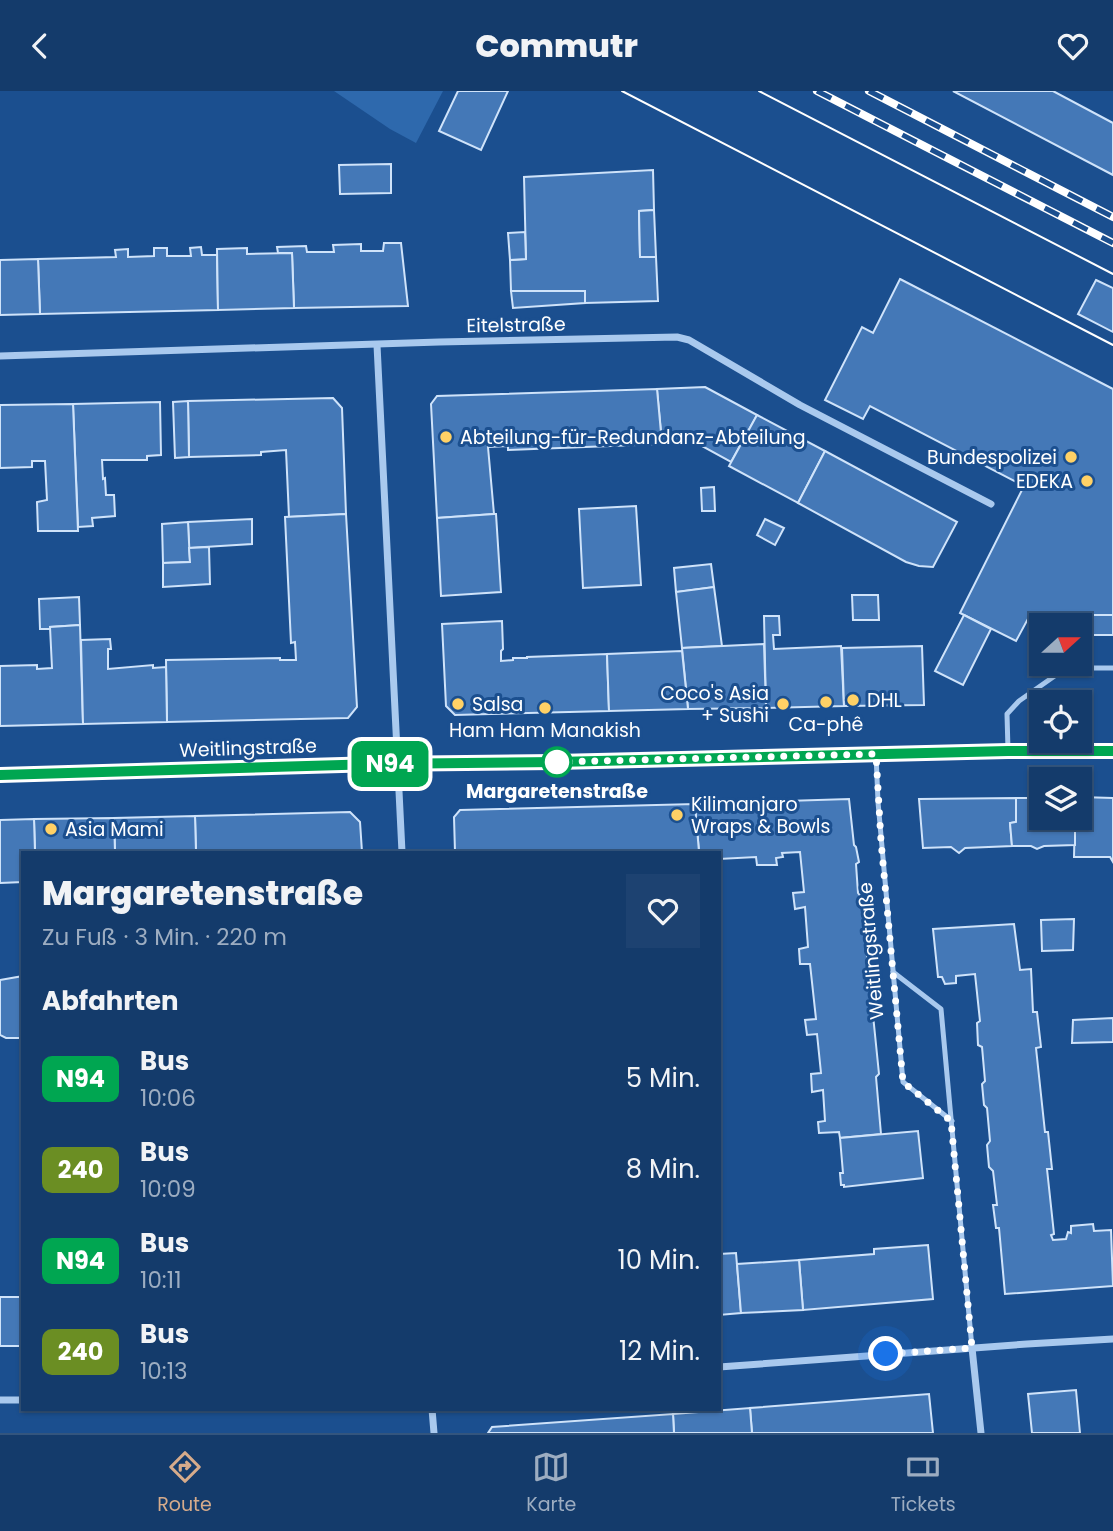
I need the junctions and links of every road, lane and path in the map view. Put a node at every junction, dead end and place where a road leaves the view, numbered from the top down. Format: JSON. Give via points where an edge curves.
{"nodes":[{"id":1,"x":377,"y":345,"type":"junction"},
{"id":2,"x":0,"y":356,"type":"edge"},
{"id":3,"x":992,"y":503,"type":"dead end"},
{"id":4,"x":1113,"y":669,"type":"edge"},
{"id":5,"x":1008,"y":751,"type":"junction"},
{"id":6,"x":1113,"y":751,"type":"edge"},
{"id":7,"x":876,"y":754,"type":"junction"},
{"id":8,"x":398,"y":764,"type":"junction"},
{"id":9,"x":0,"y":775,"type":"edge"},
{"id":10,"x":402,"y":851,"type":"edge"},
{"id":11,"x":892,"y":972,"type":"junction"},
{"id":12,"x":951,"y":1121,"type":"junction"},
{"id":13,"x":1113,"y":1339,"type":"edge"},
{"id":14,"x":972,"y":1348,"type":"junction"},
{"id":15,"x":721,"y":1367,"type":"edge"},
{"id":16,"x":0,"y":1400,"type":"edge"},
{"id":17,"x":21,"y":1400,"type":"edge"},
{"id":18,"x":432,"y":1411,"type":"edge"},
{"id":19,"x":434,"y":1433,"type":"edge"},
{"id":20,"x":981,"y":1433,"type":"edge"}],
"edges":[{"from":1,"to":2,"type":"street","name":"Eitelstraße"},
{"from":1,"to":3,"type":"street","name":"Eitelstraße","via":[[677,337]]},
{"from":1,"to":8,"type":"street"},
{"from":4,"to":5,"type":"lane","via":[[1066,668],[1019,701],[1007,714]]},
{"from":5,"to":6,"type":"street","name":"Weitlingstraße"},
{"from":5,"to":7,"type":"street","name":"Weitlingstraße"},
{"from":7,"to":8,"type":"street","name":"Weitlingstraße"},
{"from":7,"to":11,"type":"lane","name":"Weitlingstraße"},
{"from":8,"to":9,"type":"street","name":"Weitlingstraße"},
{"from":8,"to":10,"type":"street"},
{"from":11,"to":12,"type":"lane","name":"Weitlingstraße","via":[[903,1082]]},
{"from":11,"to":12,"type":"lane","via":[[941,1009]]},
{"from":12,"to":14,"type":"lane"},
{"from":13,"to":14,"type":"street"},
{"from":14,"to":15,"type":"street"},
{"from":14,"to":20,"type":"street"},
{"from":16,"to":17,"type":"street"},
{"from":18,"to":19,"type":"street"}]}
